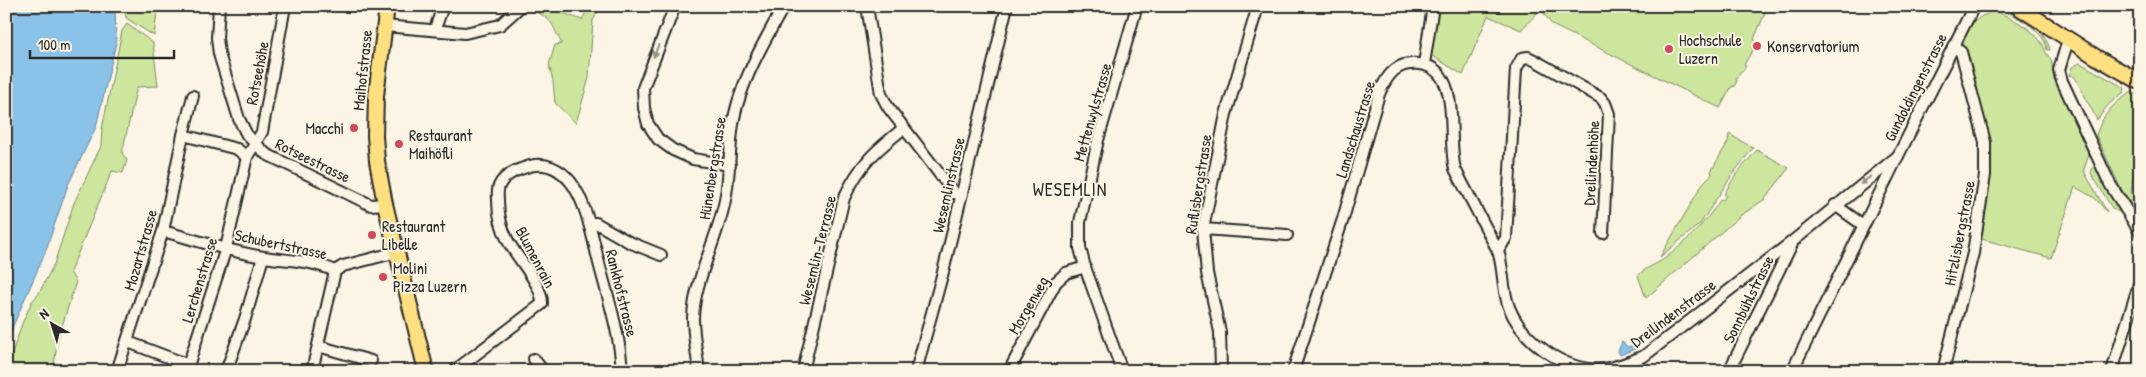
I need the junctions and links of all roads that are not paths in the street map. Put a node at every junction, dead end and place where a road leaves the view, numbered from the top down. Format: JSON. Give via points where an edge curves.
{"nodes":[{"id":1,"x":219,"y":6,"type":"edge"},
{"id":2,"x":285,"y":6,"type":"edge"},
{"id":3,"x":388,"y":6,"type":"edge"},
{"id":4,"x":443,"y":6,"type":"edge"},
{"id":5,"x":521,"y":6,"type":"edge"},
{"id":6,"x":675,"y":6,"type":"edge"},
{"id":7,"x":784,"y":6,"type":"edge"},
{"id":8,"x":868,"y":6,"type":"edge"},
{"id":9,"x":1007,"y":6,"type":"edge"},
{"id":10,"x":1137,"y":6,"type":"edge"},
{"id":11,"x":1258,"y":6,"type":"edge"},
{"id":12,"x":1433,"y":6,"type":"edge"},
{"id":13,"x":1974,"y":6,"type":"edge"},
{"id":14,"x":2017,"y":6,"type":"edge"},
{"id":15,"x":384,"y":26,"type":"junction"},
{"id":16,"x":435,"y":29,"type":"junction"},
{"id":17,"x":2068,"y":40,"type":"junction"},
{"id":18,"x":1953,"y":46,"type":"junction"},
{"id":19,"x":1424,"y":64,"type":"junction"},
{"id":20,"x":2140,"y":82,"type":"edge"},
{"id":21,"x":193,"y":96,"type":"dead end"},
{"id":22,"x":904,"y":128,"type":"junction"},
{"id":23,"x":183,"y":135,"type":"junction"},
{"id":24,"x":256,"y":145,"type":"junction"},
{"id":25,"x":248,"y":156,"type":"junction"},
{"id":26,"x":1898,"y":156,"type":"junction"},
{"id":27,"x":532,"y":165,"type":"joint"},
{"id":28,"x":730,"y":165,"type":"junction"},
{"id":29,"x":962,"y":194,"type":"junction"},
{"id":30,"x":384,"y":204,"type":"junction"},
{"id":31,"x":1835,"y":205,"type":"junction"},
{"id":32,"x":589,"y":223,"type":"junction"},
{"id":33,"x":1863,"y":225,"type":"junction"},
{"id":34,"x":1203,"y":229,"type":"junction"},
{"id":35,"x":163,"y":231,"type":"junction"},
{"id":36,"x":2140,"y":232,"type":"edge"},
{"id":37,"x":1603,"y":233,"type":"dead end"},
{"id":38,"x":1287,"y":235,"type":"dead end"},
{"id":39,"x":1793,"y":241,"type":"junction"},
{"id":40,"x":226,"y":248,"type":"junction"},
{"id":41,"x":1498,"y":251,"type":"junction"},
{"id":42,"x":396,"y":252,"type":"junction"},
{"id":43,"x":662,"y":255,"type":"dead end"},
{"id":44,"x":263,"y":257,"type":"junction"},
{"id":45,"x":1085,"y":266,"type":"junction"},
{"id":46,"x":335,"y":272,"type":"junction"},
{"id":47,"x":2140,"y":281,"type":"edge"},
{"id":48,"x":128,"y":342,"type":"junction"},
{"id":49,"x":318,"y":346,"type":"junction"},
{"id":50,"x":534,"y":359,"type":"dead end"},
{"id":51,"x":371,"y":361,"type":"dead end"},
{"id":52,"x":117,"y":371,"type":"edge"},
{"id":53,"x":226,"y":371,"type":"edge"},
{"id":54,"x":312,"y":371,"type":"edge"},
{"id":55,"x":426,"y":371,"type":"edge"},
{"id":56,"x":454,"y":371,"type":"edge"},
{"id":57,"x":543,"y":371,"type":"edge"},
{"id":58,"x":622,"y":371,"type":"edge"},
{"id":59,"x":699,"y":371,"type":"edge"},
{"id":60,"x":803,"y":371,"type":"edge"},
{"id":61,"x":916,"y":371,"type":"edge"},
{"id":62,"x":1009,"y":371,"type":"edge"},
{"id":63,"x":1122,"y":371,"type":"edge"},
{"id":64,"x":1221,"y":371,"type":"edge"},
{"id":65,"x":1293,"y":371,"type":"edge"},
{"id":66,"x":1729,"y":371,"type":"edge"},
{"id":67,"x":1792,"y":371,"type":"edge"},
{"id":68,"x":1942,"y":371,"type":"edge"},
{"id":69,"x":2112,"y":371,"type":"edge"}],
"edges":[{"from":1,"to":24,"type":"street","name":"Rotseestrasse","via":[[217,38],[224,76],[239,118]]},
{"from":2,"to":24,"type":"street","name":"Rotseehöhe","via":[[262,132]]},
{"from":3,"to":15,"type":"main road","name":"Maihofstrasse"},
{"from":4,"to":16,"type":"street"},
{"from":5,"to":16,"type":"street","via":[[500,24],[484,30],[465,33]]},
{"from":6,"to":28,"type":"street","one_way":true,"via":[[642,88],[648,124],[658,139],[673,150],[694,159]]},
{"from":7,"to":28,"type":"street","name":"Hünenbergstrasse","via":[[760,50],[740,99],[733,123]]},
{"from":8,"to":22,"type":"street","via":[[882,94]]},
{"from":9,"to":29,"type":"street","name":"Wesemlinstrasse"},
{"from":10,"to":45,"type":"street","name":"Mettenwylstrasse","via":[[1086,191],[1080,222],[1080,248]]},
{"from":11,"to":34,"type":"street","name":"Ruflisbergstrasse","via":[[1222,130]]},
{"from":12,"to":19,"type":"street"},
{"from":13,"to":18,"type":"street","name":"Gundoldingenstrasse"},
{"from":14,"to":17,"type":"main road"},
{"from":15,"to":16,"type":"street"},
{"from":15,"to":30,"type":"main road","name":"Maihofstrasse","via":[[375,136]]},
{"from":17,"to":20,"type":"main road"},
{"from":17,"to":36,"type":"street","via":[[2059,70],[2062,82],[2110,184]]},
{"from":18,"to":26,"type":"street","name":"Gundoldingenstrasse"},
{"from":18,"to":68,"type":"street","name":"Hitzlisbergstrasse","via":[[1961,52],[1985,142],[1985,175],[1973,253]]},
{"from":19,"to":41,"type":"street","via":[[1438,72],[1446,83],[1451,104],[1455,169]]},
{"from":19,"to":65,"type":"street","name":"Landschaustrasse","via":[[1405,64],[1386,79]]},
{"from":21,"to":23,"type":"street","name":"Mozartstrasse"},
{"from":22,"to":29,"type":"street","via":[[954,192]]},
{"from":22,"to":60,"type":"street","name":"Wesemlin-Terrasse","via":[[865,161],[844,198]]},
{"from":23,"to":25,"type":"street","via":[[237,149]]},
{"from":23,"to":35,"type":"street","name":"Mozartstrasse"},
{"from":24,"to":25,"type":"street","name":"Lerchenstrasse"},
{"from":24,"to":30,"type":"street","name":"Rotseestrasse","via":[[266,154],[371,205]]},
{"from":25,"to":40,"type":"street","name":"Lerchenstrasse"},
{"from":26,"to":31,"type":"street","name":"Dreilindenstrasse","one_way":true},
{"from":26,"to":33,"type":"street"},
{"from":27,"to":32,"type":"street","name":"Rankhofstrasse","via":[[552,166],[571,182]]},
{"from":27,"to":56,"type":"street","name":"Blumenrain","via":[[513,172],[502,181],[498,208],[507,240],[541,293],[542,304]]},
{"from":28,"to":59,"type":"street","name":"Hünenbergstrasse","via":[[726,199],[697,293],[693,318]]},
{"from":29,"to":61,"type":"street","name":"Wesemlinstrasse"},
{"from":30,"to":42,"type":"main road","name":"Maihofstrasse"},
{"from":31,"to":33,"type":"street"},
{"from":31,"to":39,"type":"street","name":"Dreilindenstrasse"},
{"from":32,"to":43,"type":"street","name":"Rankhofstrasse","via":[[596,223],[622,239]]},
{"from":32,"to":58,"type":"street","name":"Rankhofstrasse","via":[[615,324]]},
{"from":33,"to":67,"type":"street"},
{"from":34,"to":38,"type":"street"},
{"from":34,"to":64,"type":"street","name":"Ruflisbergstrasse","via":[[1207,273],[1220,332]]},
{"from":35,"to":40,"type":"street","name":"Schubertstrasse"},
{"from":35,"to":48,"type":"street","name":"Mozartstrasse"},
{"from":37,"to":41,"type":"street","name":"Dreilindenhöhe","via":[[1608,108],[1601,98],[1536,61],[1522,58],[1516,69],[1506,238]]},
{"from":39,"to":41,"type":"street","name":"Dreilindenstrasse","via":[[1644,356],[1625,365],[1602,369],[1578,366],[1555,357],[1522,330],[1504,293]]},
{"from":39,"to":66,"type":"street","name":"Sonnbühlstrasse"},
{"from":40,"to":44,"type":"street","name":"Schubertstrasse"},
{"from":40,"to":48,"type":"street","name":"Lerchenstrasse","via":[[189,363]]},
{"from":42,"to":46,"type":"street","via":[[343,266]]},
{"from":42,"to":55,"type":"main road","name":"Maihofstrasse"},
{"from":44,"to":46,"type":"street","name":"Schubertstrasse","via":[[300,260]]},
{"from":44,"to":53,"type":"street"},
{"from":45,"to":62,"type":"street","name":"Morgenweg","via":[[1066,273],[1056,282]]},
{"from":45,"to":63,"type":"street","name":"Mettenwylstrasse"},
{"from":46,"to":49,"type":"street"},
{"from":47,"to":69,"type":"street"},
{"from":48,"to":52,"type":"street","name":"Mozartstrasse"},
{"from":49,"to":51,"type":"street"},
{"from":49,"to":54,"type":"street"},
{"from":50,"to":57,"type":"street"}]}
